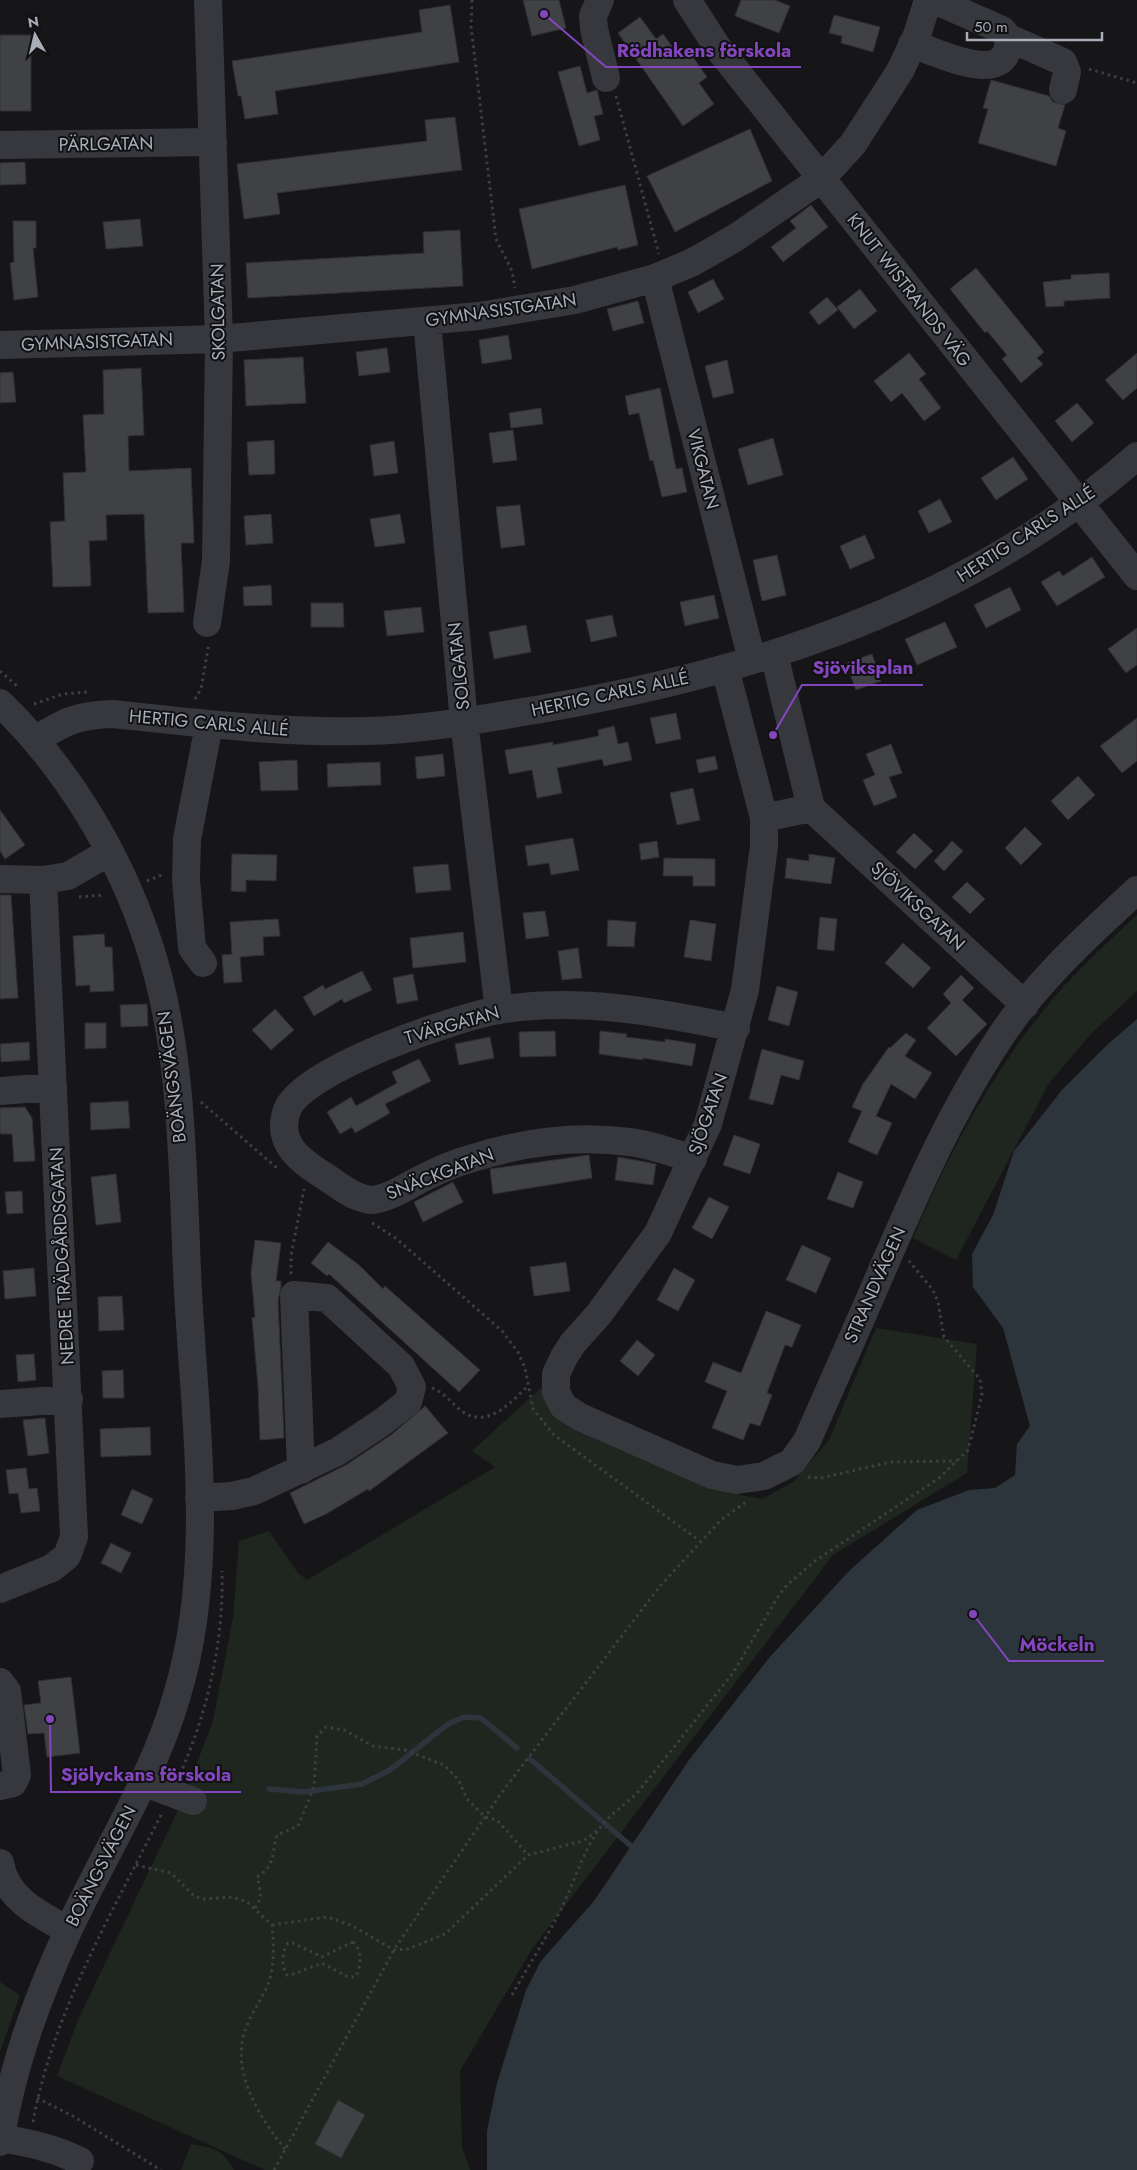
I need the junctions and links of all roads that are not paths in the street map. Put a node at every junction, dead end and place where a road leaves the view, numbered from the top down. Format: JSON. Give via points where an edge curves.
{"nodes":[{"id":1,"x":208,"y":0,"type":"edge"},
{"id":2,"x":600,"y":0,"type":"edge"},
{"id":3,"x":687,"y":0,"type":"edge"},
{"id":4,"x":928,"y":0,"type":"edge"},
{"id":5,"x":934,"y":0,"type":"edge"},
{"id":6,"x":1007,"y":37,"type":"junction"},
{"id":7,"x":912,"y":44,"type":"junction"},
{"id":8,"x":606,"y":78,"type":"road end"},
{"id":9,"x":1065,"y":79,"type":"road end"},
{"id":10,"x":213,"y":142,"type":"junction"},
{"id":11,"x":0,"y":146,"type":"edge"},
{"id":12,"x":821,"y":179,"type":"junction"},
{"id":13,"x":660,"y":275,"type":"junction"},
{"id":14,"x":427,"y":321,"type":"junction"},
{"id":15,"x":219,"y":339,"type":"junction"},
{"id":16,"x":0,"y":345,"type":"edge"},
{"id":17,"x":1137,"y":456,"type":"edge"},
{"id":18,"x":1078,"y":504,"type":"junction"},
{"id":19,"x":1137,"y":576,"type":"edge"},
{"id":20,"x":207,"y":623,"type":"road end"},
{"id":21,"x":763,"y":657,"type":"junction"},
{"id":22,"x":725,"y":668,"type":"junction"},
{"id":23,"x":11,"y":697,"type":"edge"},
{"id":24,"x":464,"y":720,"type":"junction"},
{"id":25,"x":209,"y":725,"type":"junction"},
{"id":26,"x":45,"y":734,"type":"junction"},
{"id":27,"x":811,"y":808,"type":"junction"},
{"id":28,"x":764,"y":818,"type":"junction"},
{"id":29,"x":110,"y":852,"type":"junction"},
{"id":30,"x":0,"y":878,"type":"edge"},
{"id":31,"x":42,"y":880,"type":"junction"},
{"id":32,"x":1137,"y":890,"type":"edge"},
{"id":33,"x":203,"y":964,"type":"dead end"},
{"id":34,"x":1025,"y":1005,"type":"junction"},
{"id":35,"x":499,"y":1010,"type":"junction"},
{"id":36,"x":736,"y":1028,"type":"junction"},
{"id":37,"x":53,"y":1087,"type":"junction"},
{"id":38,"x":0,"y":1091,"type":"edge"},
{"id":39,"x":693,"y":1159,"type":"junction"},
{"id":40,"x":312,"y":1179,"type":"joint"},
{"id":41,"x":558,"y":1370,"type":"joint"},
{"id":42,"x":69,"y":1399,"type":"junction"},
{"id":43,"x":0,"y":1404,"type":"edge"},
{"id":44,"x":301,"y":1470,"type":"junction"},
{"id":45,"x":199,"y":1498,"type":"junction"},
{"id":46,"x":0,"y":1589,"type":"edge"},
{"id":47,"x":0,"y":1682,"type":"edge"},
{"id":48,"x":142,"y":1782,"type":"junction"},
{"id":49,"x":0,"y":1786,"type":"edge"},
{"id":50,"x":182,"y":1797,"type":"road end"},
{"id":51,"x":0,"y":1863,"type":"edge"},
{"id":52,"x":68,"y":1930,"type":"junction"},
{"id":53,"x":1,"y":2138,"type":"edge"},
{"id":54,"x":0,"y":2142,"type":"edge"},
{"id":55,"x":80,"y":2161,"type":"dead end"}],
"edges":[{"from":1,"to":10,"type":"street","name":"SKOLGATAN"},
{"from":2,"to":8,"type":"street","via":[[593,16]]},
{"from":3,"to":12,"type":"street","name":"KNUT WISTRANDS VÄG","via":[[718,48]]},
{"from":4,"to":7,"type":"street","name":"GYMNASISTGATAN"},
{"from":5,"to":6,"type":"street","via":[[997,27]]},
{"from":6,"to":7,"type":"street","via":[[1006,55],[989,66]]},
{"from":6,"to":9,"type":"street","via":[[1058,58]]},
{"from":7,"to":12,"type":"street","name":"GYMNASISTGATAN","via":[[900,71],[853,144]]},
{"from":10,"to":11,"type":"street","name":"PÄRLGATAN"},
{"from":10,"to":15,"type":"street","name":"SKOLGATAN"},
{"from":12,"to":13,"type":"street","name":"GYMNASISTGATAN","via":[[734,238],[693,262]]},
{"from":12,"to":18,"type":"street","name":"KNUT WISTRANDS VÄG"},
{"from":13,"to":14,"type":"street","name":"GYMNASISTGATAN","via":[[575,300],[520,311]]},
{"from":13,"to":21,"type":"street","name":"VIKGATAN"},
{"from":14,"to":15,"type":"street","name":"GYMNASISTGATAN"},
{"from":14,"to":24,"type":"street","name":"SOLGATAN"},
{"from":15,"to":16,"type":"street","name":"GYMNASISTGATAN"},
{"from":15,"to":20,"type":"street","name":"SKOLGATAN","via":[[216,561]]},
{"from":17,"to":18,"type":"street","name":"HERTIG CARLS ALLÉ"},
{"from":18,"to":19,"type":"street","name":"KNUT WISTRANDS VÄG"},
{"from":18,"to":21,"type":"street","name":"HERTIG CARLS ALLÉ","via":[[955,581],[831,635]]},
{"from":21,"to":22,"type":"street","name":"HERTIG CARLS ALLÉ"},
{"from":21,"to":27,"type":"street","name":"VIKGATAN"},
{"from":22,"to":24,"type":"street","name":"HERTIG CARLS ALLÉ","via":[[587,701]]},
{"from":22,"to":28,"type":"street","name":"SJÖGATAN"},
{"from":23,"to":26,"type":"street","name":"BOÄNGSVÄGEN"},
{"from":24,"to":25,"type":"street","name":"HERTIG CARLS ALLÉ","via":[[365,731],[292,731]]},
{"from":24,"to":35,"type":"street","name":"SOLGATAN"},
{"from":25,"to":26,"type":"street","name":"HERTIG CARLS ALLÉ","via":[[89,714],[68,720]]},
{"from":25,"to":33,"type":"street","via":[[187,838],[186,873],[192,948]]},
{"from":26,"to":29,"type":"street","name":"BOÄNGSVÄGEN","via":[[67,783]]},
{"from":27,"to":28,"type":"street"},
{"from":27,"to":34,"type":"street","name":"SJÖVIKSGATAN"},
{"from":28,"to":36,"type":"street","name":"SJÖGATAN","via":[[764,846],[748,971]]},
{"from":29,"to":31,"type":"street","via":[[68,876]]},
{"from":29,"to":45,"type":"street","name":"BOÄNGSVÄGEN","via":[[149,944],[173,1050]]},
{"from":30,"to":31,"type":"street"},
{"from":31,"to":37,"type":"street","name":"NEDRE TRÄDGÅRDSGATAN"},
{"from":32,"to":34,"type":"street","name":"STRANDVÄGEN"},
{"from":34,"to":41,"type":"street","name":"STRANDVÄGEN","via":[[999,1039],[941,1139],[807,1441],[792,1462],[764,1476],[737,1480],[712,1475],[580,1417],[563,1406],[556,1392]]},
{"from":35,"to":36,"type":"street","name":"TVÄRGATAN","via":[[558,1005],[599,1006],[655,1012]]},
{"from":35,"to":40,"type":"street","name":"TVÄRGATAN","via":[[459,1019],[374,1051],[303,1092],[288,1109],[284,1131],[289,1149]]},
{"from":36,"to":39,"type":"street","name":"SJÖGATAN","via":[[708,1124]]},
{"from":37,"to":38,"type":"street"},
{"from":37,"to":42,"type":"street","name":"NEDRE TRÄDGÅRDSGATAN"},
{"from":39,"to":40,"type":"street","name":"SNÄCKGATAN","via":[[631,1142],[568,1139],[472,1158],[431,1174],[389,1196],[371,1200]]},
{"from":39,"to":41,"type":"street","name":"SJÖGATAN","via":[[658,1233],[573,1344]]},
{"from":42,"to":43,"type":"street"},
{"from":42,"to":46,"type":"street","name":"NEDRE TRÄDGÅRDSGATAN","via":[[74,1537],[67,1556],[52,1568]]},
{"from":44,"to":44,"type":"street","via":[[381,1424],[408,1402],[412,1387],[401,1366],[327,1298],[294,1295]]},
{"from":44,"to":45,"type":"street","via":[[254,1491]]},
{"from":45,"to":48,"type":"street","name":"BOÄNGSVÄGEN","via":[[196,1608],[189,1650],[167,1726]]},
{"from":47,"to":49,"type":"street","via":[[7,1691],[17,1775],[13,1783]]},
{"from":48,"to":50,"type":"street"},
{"from":48,"to":52,"type":"street","name":"BOÄNGSVÄGEN"},
{"from":51,"to":52,"type":"street","via":[[12,1892],[30,1909]]},
{"from":52,"to":53,"type":"street","name":"BOÄNGSVÄGEN","via":[[19,2050]]},
{"from":53,"to":54,"type":"street","name":"BOÄNGSVÄGEN"},
{"from":53,"to":55,"type":"street","via":[[60,2151]]}]}
